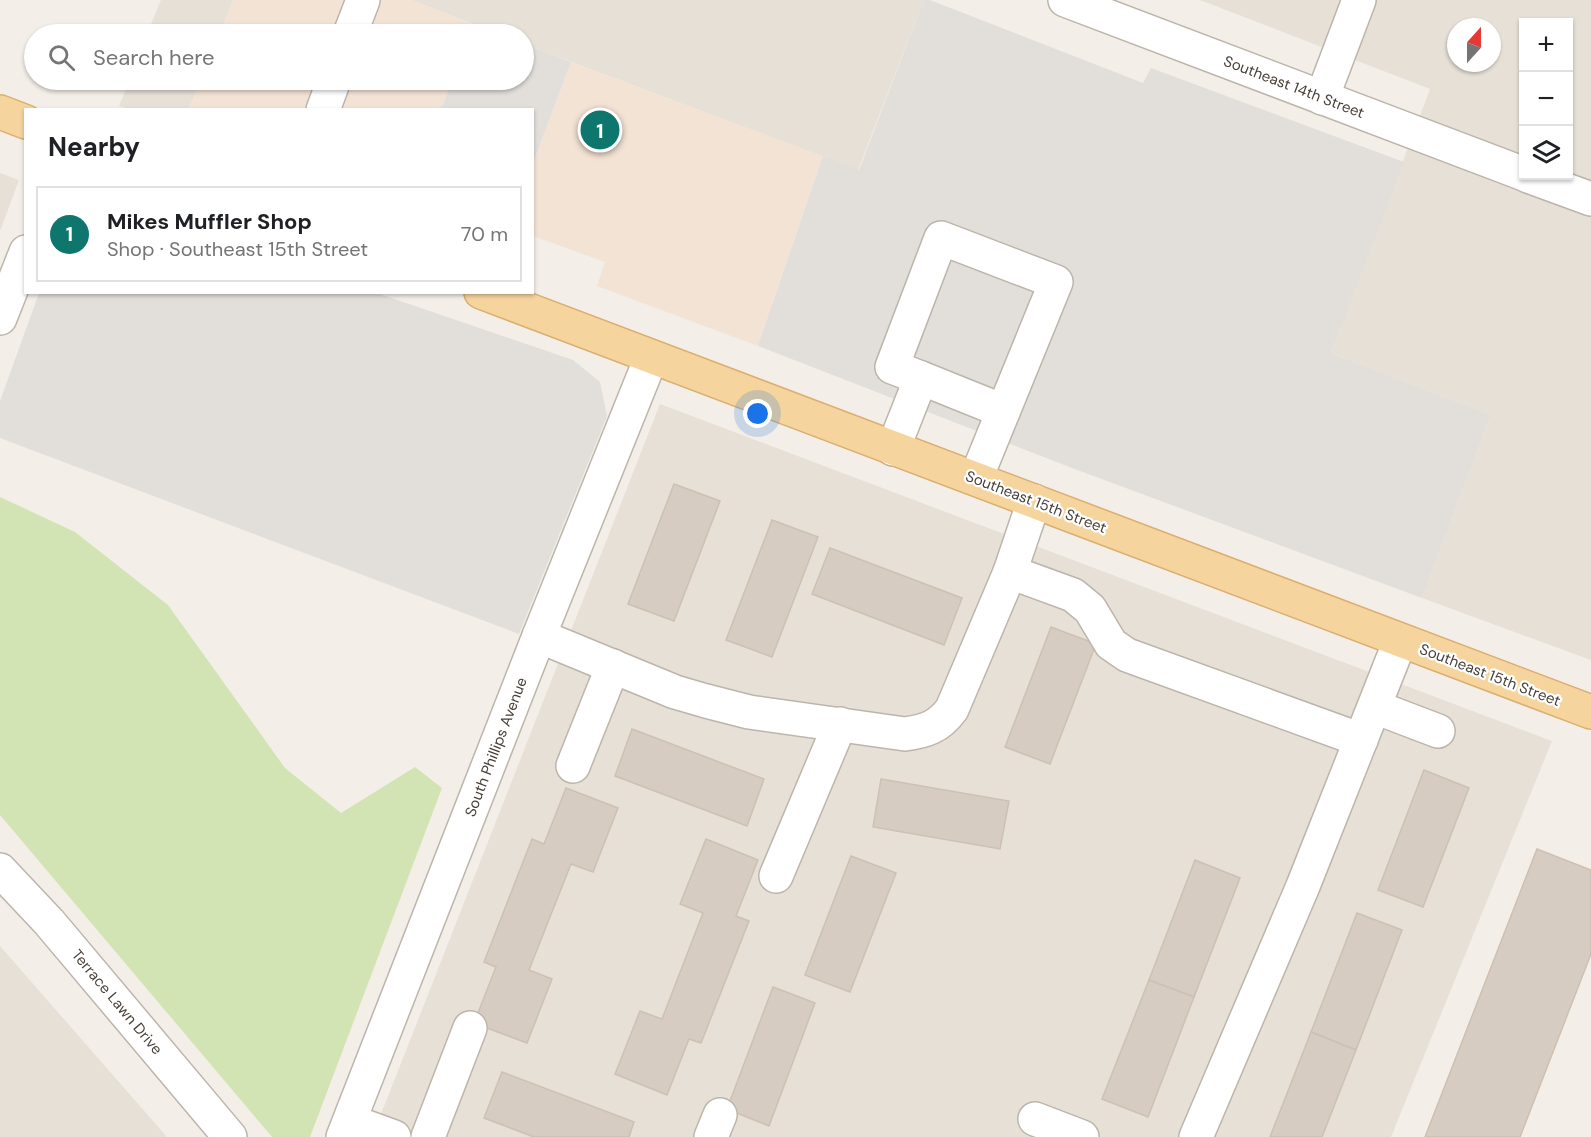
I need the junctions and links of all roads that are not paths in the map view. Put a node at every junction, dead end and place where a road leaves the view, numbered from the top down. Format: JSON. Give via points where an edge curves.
{"nodes":[{"id":1,"x":363,"y":0,"type":"edge"},
{"id":2,"x":1065,"y":0,"type":"edge"},
{"id":3,"x":1359,"y":0,"type":"edge"},
{"id":4,"x":354,"y":24,"type":"edge"},
{"id":5,"x":330,"y":90,"type":"edge"},
{"id":6,"x":1322,"y":98,"type":"junction"},
{"id":7,"x":324,"y":108,"type":"edge"},
{"id":8,"x":0,"y":112,"type":"edge"},
{"id":9,"x":24,"y":121,"type":"edge"},
{"id":10,"x":1519,"y":172,"type":"edge"},
{"id":11,"x":1539,"y":180,"type":"edge"},
{"id":12,"x":1591,"y":199,"type":"edge"},
{"id":13,"x":24,"y":257,"type":"edge"},
{"id":14,"x":486,"y":294,"type":"edge"},
{"id":15,"x":0,"y":318,"type":"edge"},
{"id":16,"x":651,"y":358,"type":"junction"},
{"id":17,"x":921,"y":378,"type":"junction"},
{"id":18,"x":1003,"y":411,"type":"junction"},
{"id":19,"x":893,"y":449,"type":"junction"},
{"id":20,"x":976,"y":478,"type":"junction"},
{"id":21,"x":1034,"y":501,"type":"junction"},
{"id":22,"x":1010,"y":572,"type":"junction"},
{"id":23,"x":539,"y":636,"type":"junction"},
{"id":24,"x":1400,"y":641,"type":"junction"},
{"id":25,"x":613,"y":666,"type":"junction"},
{"id":26,"x":1375,"y":707,"type":"junction"},
{"id":27,"x":1591,"y":712,"type":"edge"},
{"id":28,"x":840,"y":724,"type":"junction"},
{"id":29,"x":1438,"y":731,"type":"dead end"},
{"id":30,"x":1361,"y":740,"type":"junction"},
{"id":31,"x":573,"y":766,"type":"dead end"},
{"id":32,"x":0,"y":870,"type":"edge"},
{"id":33,"x":776,"y":876,"type":"dead end"},
{"id":34,"x":470,"y":1028,"type":"dead end"},
{"id":35,"x":1035,"y":1119,"type":"dead end"},
{"id":36,"x":347,"y":1129,"type":"edge"},
{"id":37,"x":230,"y":1137,"type":"edge"},
{"id":38,"x":394,"y":1137,"type":"edge"},
{"id":39,"x":428,"y":1137,"type":"edge"},
{"id":40,"x":1082,"y":1137,"type":"edge"},
{"id":41,"x":1196,"y":1137,"type":"edge"}],
"edges":[{"from":1,"to":4,"type":"street"},
{"from":2,"to":6,"type":"street","name":"Southeast 14th Street"},
{"from":3,"to":6,"type":"street"},
{"from":5,"to":7,"type":"street"},
{"from":6,"to":10,"type":"street","name":"Southeast 14th Street"},
{"from":8,"to":9,"type":"main road"},
{"from":11,"to":12,"type":"street"},
{"from":13,"to":15,"type":"street"},
{"from":14,"to":16,"type":"main road","name":"Southeast 15th Street"},
{"from":16,"to":19,"type":"main road","name":"Southeast 15th Street"},
{"from":16,"to":23,"type":"street","name":"South Phillips Avenue"},
{"from":17,"to":18,"type":"street"},
{"from":17,"to":18,"type":"street","via":[[892,367],[942,238],[1056,282]]},
{"from":17,"to":19,"type":"street"},
{"from":18,"to":20,"type":"street"},
{"from":19,"to":20,"type":"main road","name":"Southeast 15th Street"},
{"from":20,"to":21,"type":"main road","name":"Southeast 15th Street"},
{"from":21,"to":22,"type":"street"},
{"from":21,"to":24,"type":"main road","name":"Southeast 15th Street"},
{"from":22,"to":28,"type":"street","via":[[945,720],[929,729],[905,734]]},
{"from":22,"to":30,"type":"street","via":[[1073,595],[1090,609],[1111,644],[1127,656]]},
{"from":23,"to":25,"type":"street"},
{"from":23,"to":36,"type":"street","name":"South Phillips Avenue"},
{"from":24,"to":26,"type":"street"},
{"from":24,"to":27,"type":"main road","name":"Southeast 15th Street"},
{"from":25,"to":28,"type":"street","via":[[675,692],[749,712]]},
{"from":25,"to":31,"type":"street"},
{"from":26,"to":29,"type":"street"},
{"from":26,"to":30,"type":"street"},
{"from":28,"to":33,"type":"street"},
{"from":30,"to":41,"type":"street"},
{"from":32,"to":37,"type":"street","name":"Terrace Lawn Drive","via":[[49,922]]},
{"from":34,"to":39,"type":"street"},
{"from":35,"to":40,"type":"street"},
{"from":36,"to":38,"type":"street"}]}
